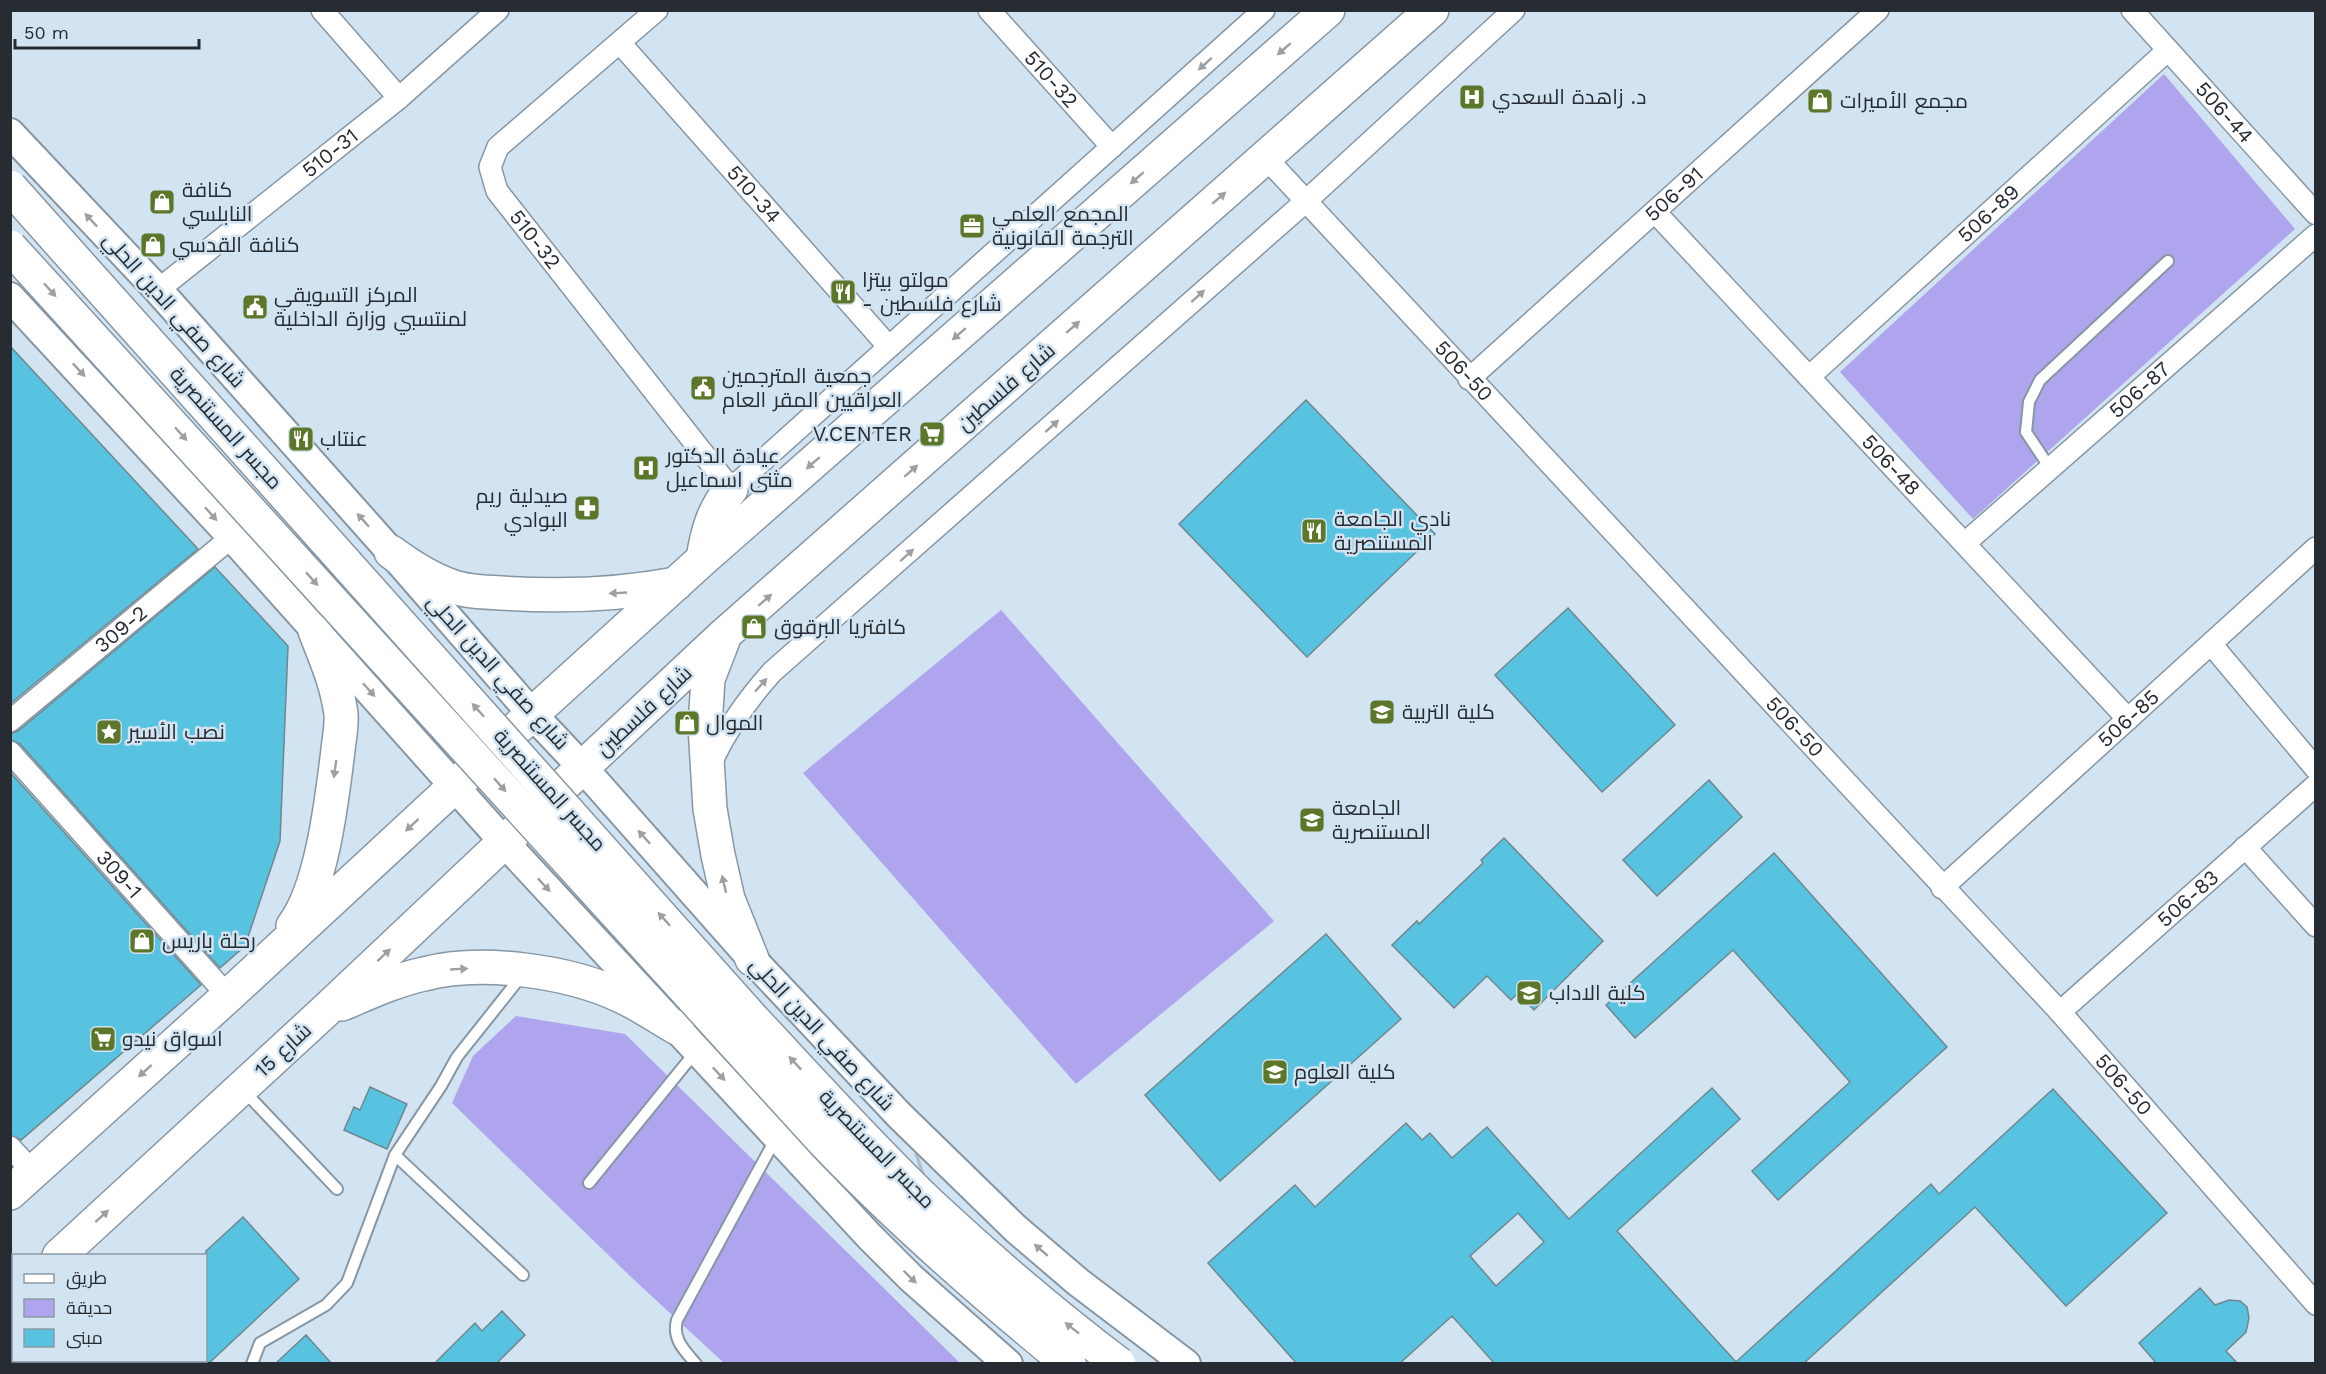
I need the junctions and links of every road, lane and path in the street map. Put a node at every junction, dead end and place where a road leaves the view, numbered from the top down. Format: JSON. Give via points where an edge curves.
{"nodes":[{"id":1,"x":322,"y":10,"type":"edge"},
{"id":2,"x":498,"y":10,"type":"edge"},
{"id":3,"x":989,"y":10,"type":"edge"},
{"id":4,"x":1264,"y":10,"type":"edge"},
{"id":5,"x":1328,"y":10,"type":"edge"},
{"id":6,"x":1432,"y":10,"type":"edge"},
{"id":7,"x":1514,"y":10,"type":"edge"},
{"id":8,"x":1878,"y":10,"type":"edge"},
{"id":9,"x":2132,"y":10,"type":"edge"},
{"id":10,"x":654,"y":11,"type":"edge"},
{"id":11,"x":620,"y":43,"type":"junction"},
{"id":12,"x":2168,"y":50,"type":"junction"},
{"id":13,"x":399,"y":98,"type":"junction"},
{"id":14,"x":10,"y":134,"type":"edge"},
{"id":15,"x":1112,"y":147,"type":"junction"},
{"id":16,"x":1265,"y":157,"type":"junction"},
{"id":17,"x":10,"y":187,"type":"edge"},
{"id":18,"x":1305,"y":202,"type":"junction"},
{"id":19,"x":1655,"y":212,"type":"junction"},
{"id":20,"x":2316,"y":214,"type":"edge"},
{"id":21,"x":2316,"y":235,"type":"edge"},
{"id":22,"x":10,"y":247,"type":"edge"},
{"id":23,"x":2168,"y":261,"type":"dead end"},
{"id":24,"x":158,"y":290,"type":"junction"},
{"id":25,"x":10,"y":297,"type":"edge"},
{"id":26,"x":889,"y":347,"type":"junction"},
{"id":27,"x":1809,"y":377,"type":"junction"},
{"id":28,"x":1469,"y":379,"type":"junction"},
{"id":29,"x":2050,"y":468,"type":"junction"},
{"id":30,"x":731,"y":489,"type":"junction"},
{"id":31,"x":232,"y":537,"type":"junction"},
{"id":32,"x":1965,"y":543,"type":"junction"},
{"id":33,"x":2316,"y":548,"type":"edge"},
{"id":34,"x":391,"y":552,"type":"junction"},
{"id":35,"x":703,"y":560,"type":"junction"},
{"id":36,"x":676,"y":584,"type":"junction"},
{"id":37,"x":315,"y":631,"type":"junction"},
{"id":38,"x":724,"y":635,"type":"junction"},
{"id":39,"x":2211,"y":644,"type":"junction"},
{"id":40,"x":2128,"y":718,"type":"junction"},
{"id":41,"x":525,"y":720,"type":"junction"},
{"id":42,"x":10,"y":721,"type":"edge"},
{"id":43,"x":10,"y":752,"type":"edge"},
{"id":44,"x":708,"y":769,"type":"junction"},
{"id":45,"x":2316,"y":769,"type":"edge"},
{"id":46,"x":575,"y":775,"type":"junction"},
{"id":47,"x":462,"y":778,"type":"junction"},
{"id":48,"x":2316,"y":785,"type":"edge"},
{"id":49,"x":512,"y":835,"type":"junction"},
{"id":50,"x":2246,"y":847,"type":"junction"},
{"id":51,"x":1942,"y":888,"type":"junction"},
{"id":52,"x":2316,"y":926,"type":"edge"},
{"id":53,"x":273,"y":952,"type":"junction"},
{"id":54,"x":752,"y":959,"type":"junction"},
{"id":55,"x":527,"y":969,"type":"junction"},
{"id":56,"x":228,"y":996,"type":"junction"},
{"id":57,"x":324,"y":1012,"type":"junction"},
{"id":58,"x":2060,"y":1012,"type":"junction"},
{"id":59,"x":687,"y":1039,"type":"junction"},
{"id":60,"x":242,"y":1089,"type":"junction"},
{"id":61,"x":777,"y":1136,"type":"junction"},
{"id":62,"x":10,"y":1147,"type":"edge"},
{"id":63,"x":395,"y":1155,"type":"junction"},
{"id":64,"x":922,"y":1166,"type":"tunnel mouth"},
{"id":65,"x":951,"y":1168,"type":"junction"},
{"id":66,"x":22,"y":1183,"type":"edge"},
{"id":67,"x":589,"y":1183,"type":"dead end"},
{"id":68,"x":337,"y":1189,"type":"dead end"},
{"id":69,"x":874,"y":1212,"type":"dead end"},
{"id":70,"x":877,"y":1244,"type":"junction"},
{"id":71,"x":61,"y":1254,"type":"edge"},
{"id":72,"x":523,"y":1275,"type":"dead end"},
{"id":73,"x":2316,"y":1304,"type":"edge"},
{"id":74,"x":996,"y":1358,"type":"edge"},
{"id":75,"x":252,"y":1364,"type":"edge"},
{"id":76,"x":696,"y":1364,"type":"edge"},
{"id":77,"x":1070,"y":1364,"type":"edge"},
{"id":78,"x":1119,"y":1364,"type":"edge"},
{"id":79,"x":1186,"y":1364,"type":"edge"}],
"edges":[{"from":1,"to":13,"type":"street"},
{"from":2,"to":13,"type":"street","name":"510-31"},
{"from":3,"to":15,"type":"street","name":"510-32"},
{"from":4,"to":15,"type":"street","one_way":true},
{"from":5,"to":35,"type":"main road","one_way":true},
{"from":6,"to":16,"type":"main road","name":"شارع فلسطين"},
{"from":7,"to":18,"type":"street"},
{"from":8,"to":19,"type":"street","name":"506-91"},
{"from":9,"to":12,"type":"street","name":"506-44"},
{"from":10,"to":11,"type":"street","name":"510-32"},
{"from":11,"to":26,"type":"street","name":"510-34"},
{"from":11,"to":30,"type":"street","name":"510-32","via":[[498,147],[490,167],[497,191]]},
{"from":12,"to":20,"type":"street","name":"506-44"},
{"from":12,"to":27,"type":"street","name":"506-89"},
{"from":13,"to":24,"type":"street","name":"510-31"},
{"from":24,"to":14,"type":"street","name":"شارع صفي الدين الحلي","one_way":true},
{"from":15,"to":26,"type":"street"},
{"from":16,"to":18,"type":"street","name":"506-50"},
{"from":38,"to":16,"type":"main road","name":"شارع فلسطين","one_way":true},
{"from":78,"to":17,"type":"main road","name":"مجسر المستنصرية","one_way":true,"bridge":true,"via":[[974,1244],[847,1120]]},
{"from":18,"to":28,"type":"street","name":"506-50"},
{"from":44,"to":18,"type":"street","one_way":true,"via":[[730,725],[772,672]]},
{"from":19,"to":27,"type":"street","name":"506-48"},
{"from":19,"to":28,"type":"street","name":"506-91"},
{"from":21,"to":29,"type":"street","name":"506-87"},
{"from":22,"to":77,"type":"main road","name":"مجسر المستنصرية","one_way":true,"bridge":true,"via":[[864,1185],[938,1254]]},
{"from":23,"to":29,"type":"lane","via":[[2040,380],[2029,402],[2026,432]]},
{"from":34,"to":24,"type":"street","name":"شارع صفي الدين الحلي","one_way":true},
{"from":25,"to":31,"type":"street","one_way":true},
{"from":26,"to":30,"type":"street"},
{"from":27,"to":32,"type":"street","name":"506-48"},
{"from":28,"to":51,"type":"street","name":"506-50"},
{"from":29,"to":32,"type":"street","name":"506-87"},
{"from":30,"to":35,"type":"main road","via":[[719,502],[707,533]]},
{"from":31,"to":37,"type":"street"},
{"from":31,"to":42,"type":"street","name":"309-2"},
{"from":32,"to":40,"type":"street","name":"506-48"},
{"from":33,"to":39,"type":"street","name":"506-85"},
{"from":36,"to":34,"type":"main road","one_way":true,"via":[[596,594],[487,592],[453,587],[420,573]]},
{"from":34,"to":41,"type":"street","name":"شارع صفي الدين الحلي"},
{"from":35,"to":36,"type":"main road"},
{"from":36,"to":41,"type":"main road"},
{"from":37,"to":47,"type":"street","one_way":true},
{"from":37,"to":53,"type":"main road","one_way":true,"via":[[336,683],[341,717],[336,763],[319,862],[303,913]]},
{"from":38,"to":44,"type":"main road","via":[[708,679]]},
{"from":38,"to":46,"type":"main road","name":"شارع فلسطين"},
{"from":39,"to":40,"type":"street","name":"506-85"},
{"from":39,"to":45,"type":"street"},
{"from":40,"to":51,"type":"street","name":"506-85"},
{"from":41,"to":46,"type":"street","name":"شارع صفي الدين الحلي"},
{"from":43,"to":56,"type":"street","name":"309-1"},
{"from":54,"to":44,"type":"main road","one_way":true,"via":[[728,898],[710,809]]},
{"from":54,"to":46,"type":"street","name":"شارع صفي الدين الحلي","one_way":true},
{"from":47,"to":49,"type":"street"},
{"from":47,"to":53,"type":"main road","one_way":true},
{"from":48,"to":50,"type":"street","name":"506-83"},
{"from":57,"to":49,"type":"main road","name":"شارع 15","one_way":true},
{"from":49,"to":59,"type":"street","one_way":true},
{"from":50,"to":52,"type":"street"},
{"from":50,"to":58,"type":"street","name":"506-83"},
{"from":51,"to":58,"type":"street","name":"506-50"},
{"from":53,"to":56,"type":"main road"},
{"from":54,"to":65,"type":"street","name":"شارع صفي الدين الحلي"},
{"from":57,"to":55,"type":"main road","one_way":true,"via":[[423,974],[454,969]]},
{"from":55,"to":59,"type":"main road","via":[[621,996]]},
{"from":55,"to":63,"type":"lane","via":[[457,1057]]},
{"from":56,"to":66,"type":"main road","one_way":true},
{"from":57,"to":60,"type":"main road","name":"شارع 15"},
{"from":58,"to":73,"type":"street","name":"506-50"},
{"from":59,"to":61,"type":"street","one_way":true},
{"from":59,"to":67,"type":"lane"},
{"from":60,"to":68,"type":"lane"},
{"from":71,"to":60,"type":"main road","name":"شارع 15","one_way":true},
{"from":61,"to":70,"type":"street"},
{"from":61,"to":76,"type":"lane","via":[[677,1320],[676,1338]]},
{"from":62,"to":66,"type":"street"},
{"from":63,"to":72,"type":"lane"},
{"from":63,"to":75,"type":"lane","via":[[347,1283],[326,1305],[260,1343]]},
{"from":64,"to":65,"type":"street"},
{"from":79,"to":65,"type":"street","name":"شارع صفي الدين الحلي","one_way":true,"via":[[1078,1282]]},
{"from":69,"to":70,"type":"street"},
{"from":70,"to":74,"type":"street","one_way":true}]}
